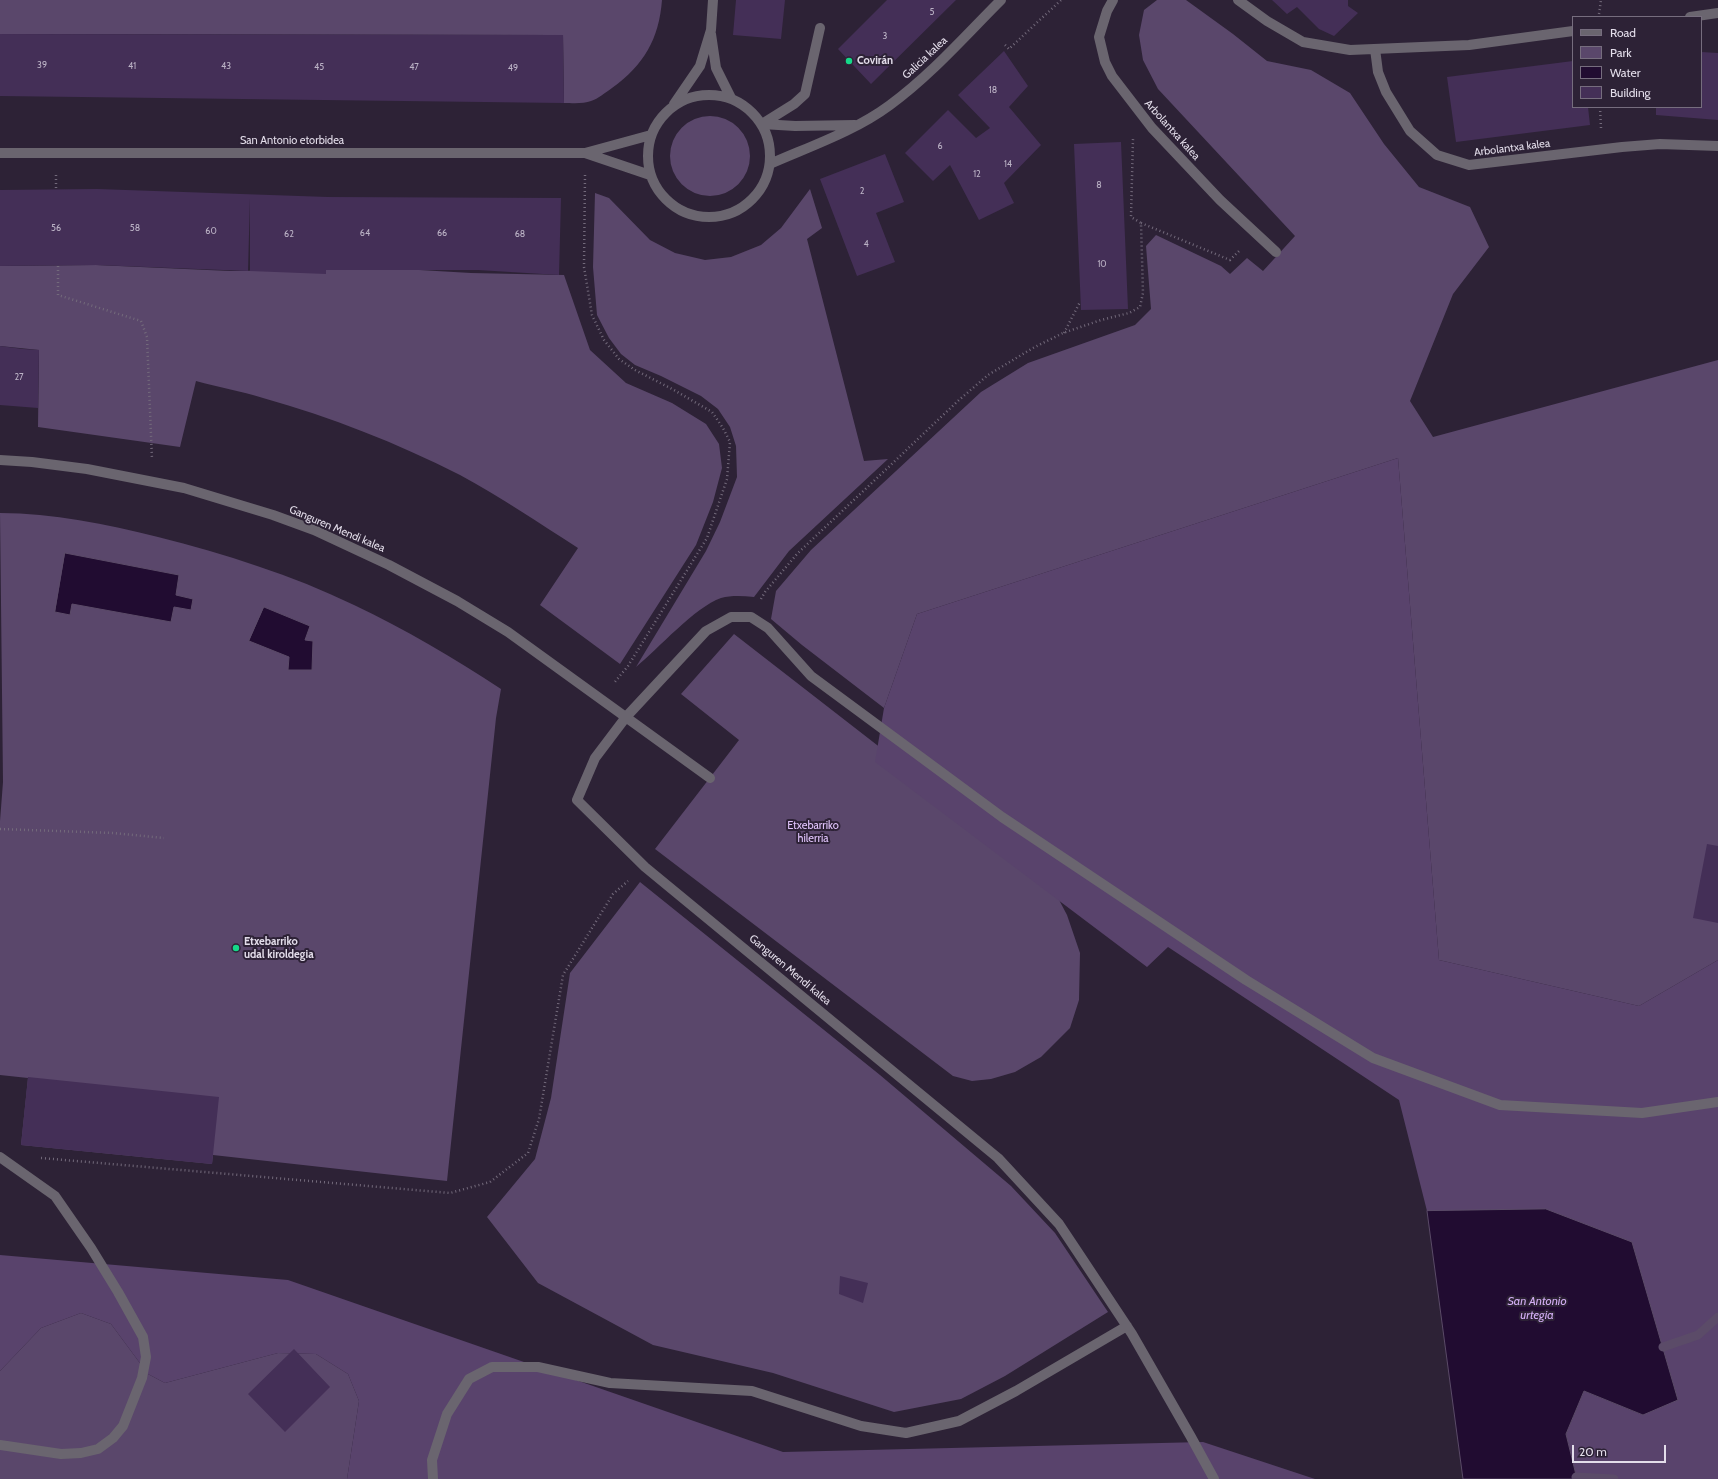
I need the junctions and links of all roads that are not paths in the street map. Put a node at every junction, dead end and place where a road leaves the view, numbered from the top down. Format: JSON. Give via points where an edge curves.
{"nodes":[{"id":1,"x":713,"y":0,"type":"edge"},
{"id":2,"x":1000,"y":0,"type":"edge"},
{"id":3,"x":1114,"y":0,"type":"edge"},
{"id":4,"x":1238,"y":0,"type":"edge"},
{"id":5,"x":1718,"y":13,"type":"edge"},
{"id":6,"x":1697,"y":16,"type":"edge"},
{"id":7,"x":820,"y":28,"type":"dead end"},
{"id":8,"x":710,"y":30,"type":"junction"},
{"id":9,"x":1572,"y":31,"type":"edge"},
{"id":10,"x":1375,"y":49,"type":"junction"},
{"id":11,"x":730,"y":98,"type":"junction"},
{"id":12,"x":674,"y":105,"type":"junction"},
{"id":13,"x":762,"y":124,"type":"junction"},
{"id":14,"x":859,"y":125,"type":"junction"},
{"id":15,"x":651,"y":135,"type":"junction"},
{"id":16,"x":1718,"y":146,"type":"edge"},
{"id":17,"x":0,"y":153,"type":"edge"},
{"id":18,"x":585,"y":153,"type":"junction"},
{"id":19,"x":770,"y":164,"type":"junction"},
{"id":20,"x":650,"y":175,"type":"junction"},
{"id":21,"x":1276,"y":252,"type":"dead end"},
{"id":22,"x":0,"y":460,"type":"edge"},
{"id":23,"x":626,"y":717,"type":"junction"},
{"id":24,"x":710,"y":778,"type":"dead end"},
{"id":25,"x":1718,"y":1102,"type":"edge"},
{"id":26,"x":0,"y":1157,"type":"edge"},
{"id":27,"x":1127,"y":1326,"type":"junction"},
{"id":28,"x":0,"y":1445,"type":"edge"},
{"id":29,"x":433,"y":1479,"type":"edge"},
{"id":30,"x":1214,"y":1479,"type":"edge"}],
"edges":[{"from":1,"to":8,"type":"street"},
{"from":2,"to":14,"type":"street","name":"Galicia kalea","via":[[928,73],[891,105]]},
{"from":3,"to":21,"type":"street","name":"Arbolantxa kalea","via":[[1107,11],[1099,37],[1105,62],[1112,76],[1152,128],[1220,200]]},
{"from":4,"to":10,"type":"street","via":[[1303,42],[1350,50]]},
{"from":5,"to":6,"type":"street"},
{"from":7,"to":13,"type":"street","via":[[805,94]]},
{"from":8,"to":11,"type":"street","via":[[716,68]]},
{"from":8,"to":12,"type":"street","via":[[700,66]]},
{"from":9,"to":10,"type":"street","via":[[1470,45]]},
{"from":10,"to":16,"type":"street","name":"Arbolantxa kalea","via":[[1378,72],[1386,92],[1410,131],[1437,155],[1470,165],[1660,144]]},
{"from":11,"to":12,"type":"street","via":[[710,94],[691,97]]},
{"from":11,"to":13,"type":"street","via":[[748,108]]},
{"from":12,"to":15,"type":"street","via":[[660,119]]},
{"from":13,"to":14,"type":"street"},
{"from":13,"to":19,"type":"street","via":[[770,143]]},
{"from":14,"to":19,"type":"street","name":"Galicia kalea"},
{"from":15,"to":18,"type":"street","name":"San Antonio etorbidea"},
{"from":15,"to":20,"type":"street","via":[[647,154]]},
{"from":17,"to":18,"type":"street","name":"San Antonio etorbidea"},
{"from":18,"to":20,"type":"street","name":"San Antonio etorbidea"},
{"from":19,"to":20,"type":"street","via":[[765,184],[752,201],[735,212],[715,218],[694,216],[675,208],[660,194]]},
{"from":22,"to":23,"type":"street","name":"Ganguren Mendi kalea","via":[[87,469],[184,488],[314,530],[389,565],[457,601],[508,632]]},
{"from":23,"to":24,"type":"street","name":"Ganguren Mendi kalea"},
{"from":23,"to":25,"type":"street","via":[[706,631],[731,617],[751,617],[768,628],[811,676],[1002,817],[1246,980],[1373,1058],[1500,1105],[1642,1113]]},
{"from":23,"to":27,"type":"street","name":"Ganguren Mendi kalea","via":[[595,758],[577,800],[645,867],[998,1158],[1059,1224]]},
{"from":26,"to":28,"type":"street","via":[[55,1196],[118,1292],[142,1337],[146,1357],[142,1378],[123,1426],[113,1438],[98,1449],[61,1454]]},
{"from":27,"to":29,"type":"street","via":[[959,1421],[906,1433],[861,1426],[752,1391],[610,1383],[538,1367],[492,1367],[469,1379],[447,1414],[432,1460]]},
{"from":27,"to":30,"type":"street","name":"Ganguren Mendi kalea"}]}
